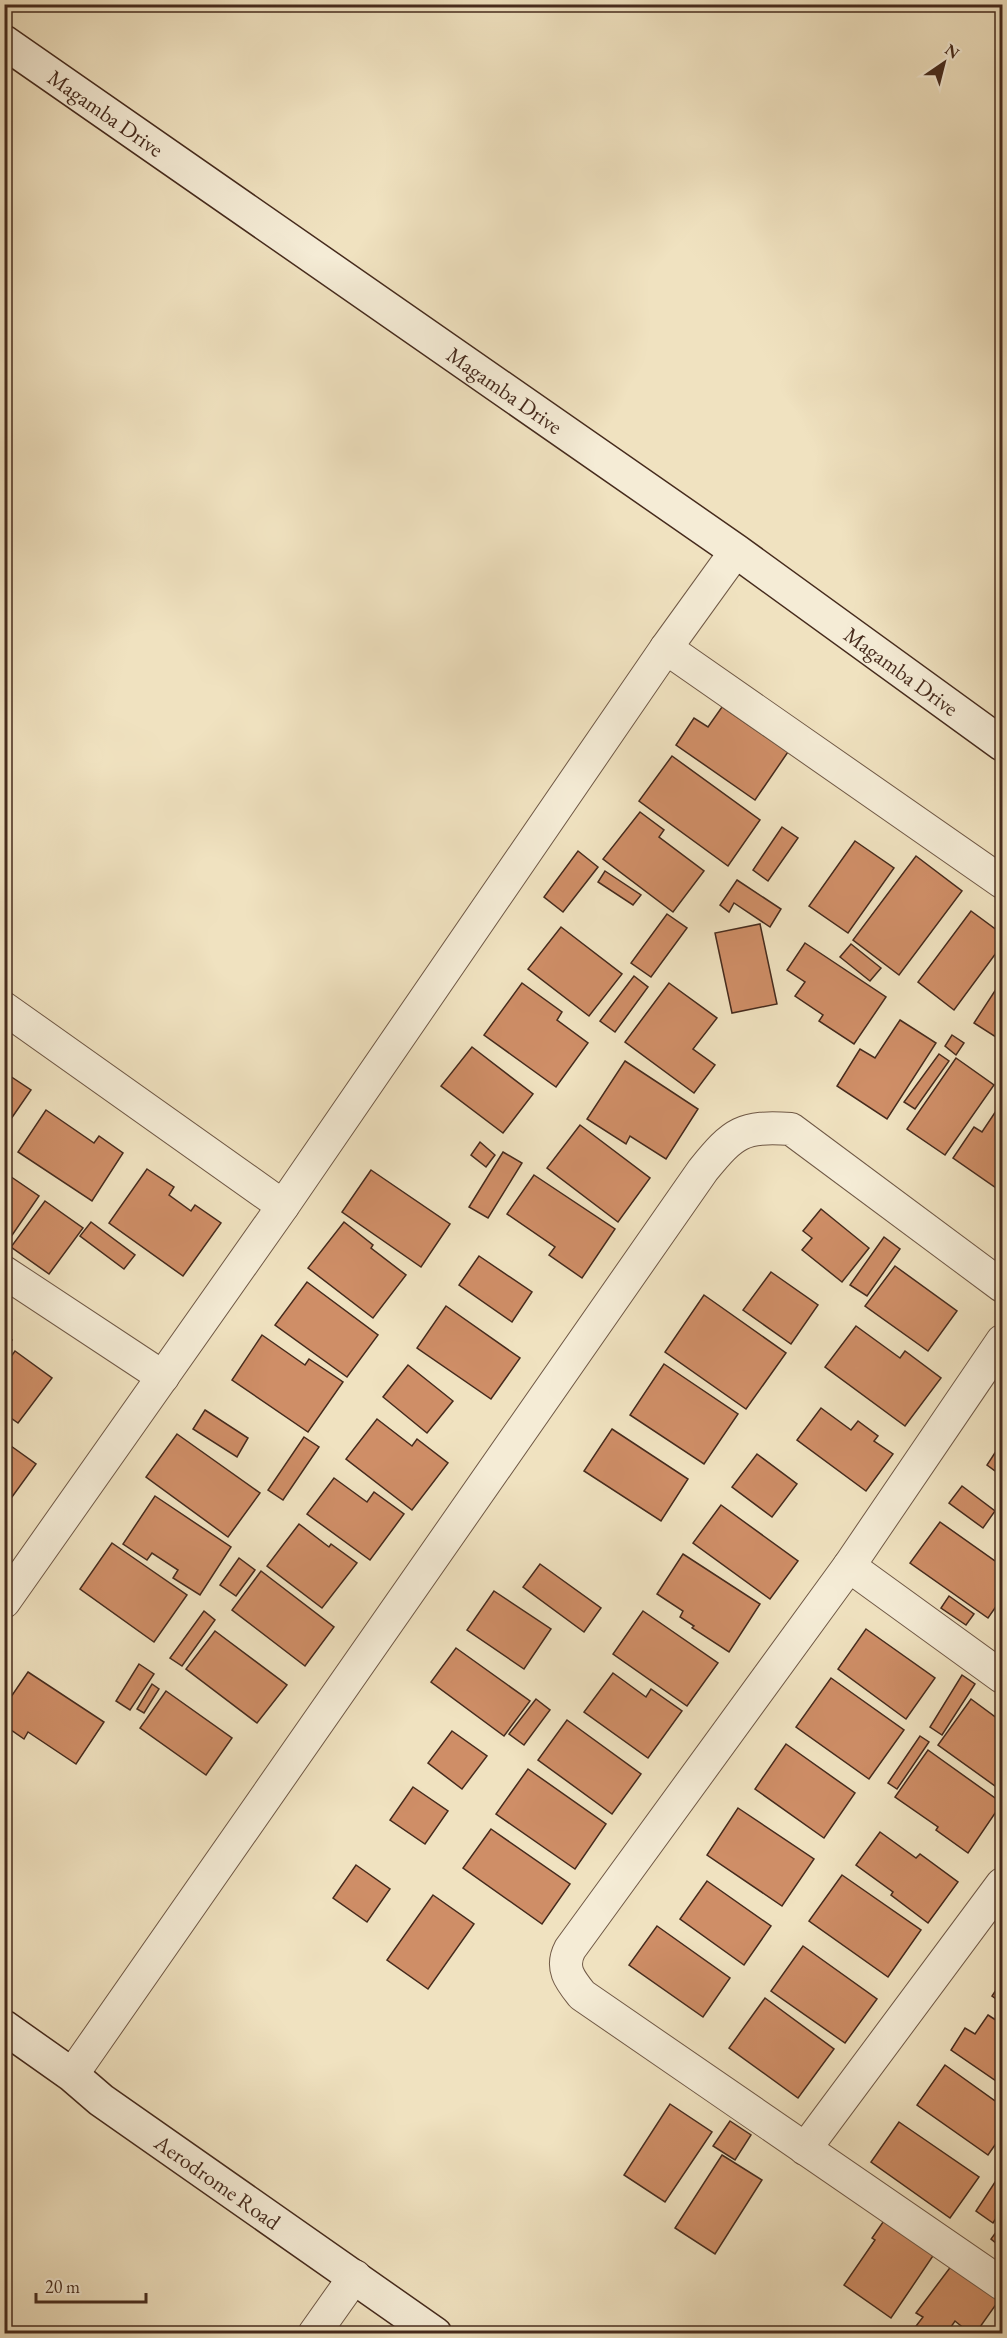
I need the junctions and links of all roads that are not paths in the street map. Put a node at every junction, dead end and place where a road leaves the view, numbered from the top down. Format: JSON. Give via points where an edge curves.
{"nodes":[{"id":1,"x":4,"y":42,"type":"edge"},
{"id":2,"x":736,"y":551,"type":"junction"},
{"id":3,"x":666,"y":648,"type":"junction"},
{"id":4,"x":1002,"y":744,"type":"edge"},
{"id":5,"x":1002,"y":882,"type":"edge"},
{"id":6,"x":4,"y":1008,"type":"edge"},
{"id":7,"x":283,"y":1206,"type":"junction"},
{"id":8,"x":4,"y":1272,"type":"edge"},
{"id":9,"x":1002,"y":1286,"type":"edge"},
{"id":10,"x":1002,"y":1341,"type":"edge"},
{"id":11,"x":163,"y":1377,"type":"junction"},
{"id":12,"x":15,"y":1565,"type":"edge"},
{"id":13,"x":849,"y":1566,"type":"junction"},
{"id":14,"x":4,"y":1602,"type":"edge"},
{"id":15,"x":1002,"y":1677,"type":"edge"},
{"id":16,"x":1002,"y":1884,"type":"edge"},
{"id":17,"x":4,"y":2027,"type":"edge"},
{"id":18,"x":72,"y":2075,"type":"junction"},
{"id":19,"x":805,"y":2149,"type":"junction"},
{"id":20,"x":355,"y":2277,"type":"junction"},
{"id":21,"x":1002,"y":2283,"type":"edge"},
{"id":22,"x":314,"y":2334,"type":"edge"},
{"id":23,"x":435,"y":2334,"type":"edge"}],
"edges":[{"from":1,"to":2,"type":"street","name":"Magamba Drive"},
{"from":2,"to":3,"type":"street"},
{"from":2,"to":4,"type":"street","name":"Magamba Drive"},
{"from":3,"to":5,"type":"street"},
{"from":3,"to":7,"type":"street"},
{"from":6,"to":7,"type":"street"},
{"from":7,"to":11,"type":"street"},
{"from":8,"to":11,"type":"street"},
{"from":9,"to":18,"type":"street","via":[[791,1130],[761,1127],[724,1144]]},
{"from":10,"to":13,"type":"street"},
{"from":11,"to":12,"type":"street"},
{"from":12,"to":14,"type":"street"},
{"from":13,"to":15,"type":"street"},
{"from":13,"to":19,"type":"street","via":[[565,1958],[565,1970],[582,1995]]},
{"from":16,"to":19,"type":"street"},
{"from":17,"to":18,"type":"street","name":"Aerodrome Road"},
{"from":18,"to":20,"type":"street","name":"Aerodrome Road","via":[[101,2100]]},
{"from":19,"to":21,"type":"street"},
{"from":20,"to":22,"type":"street"},
{"from":20,"to":23,"type":"street","name":"Aerodrome Road"}]}
